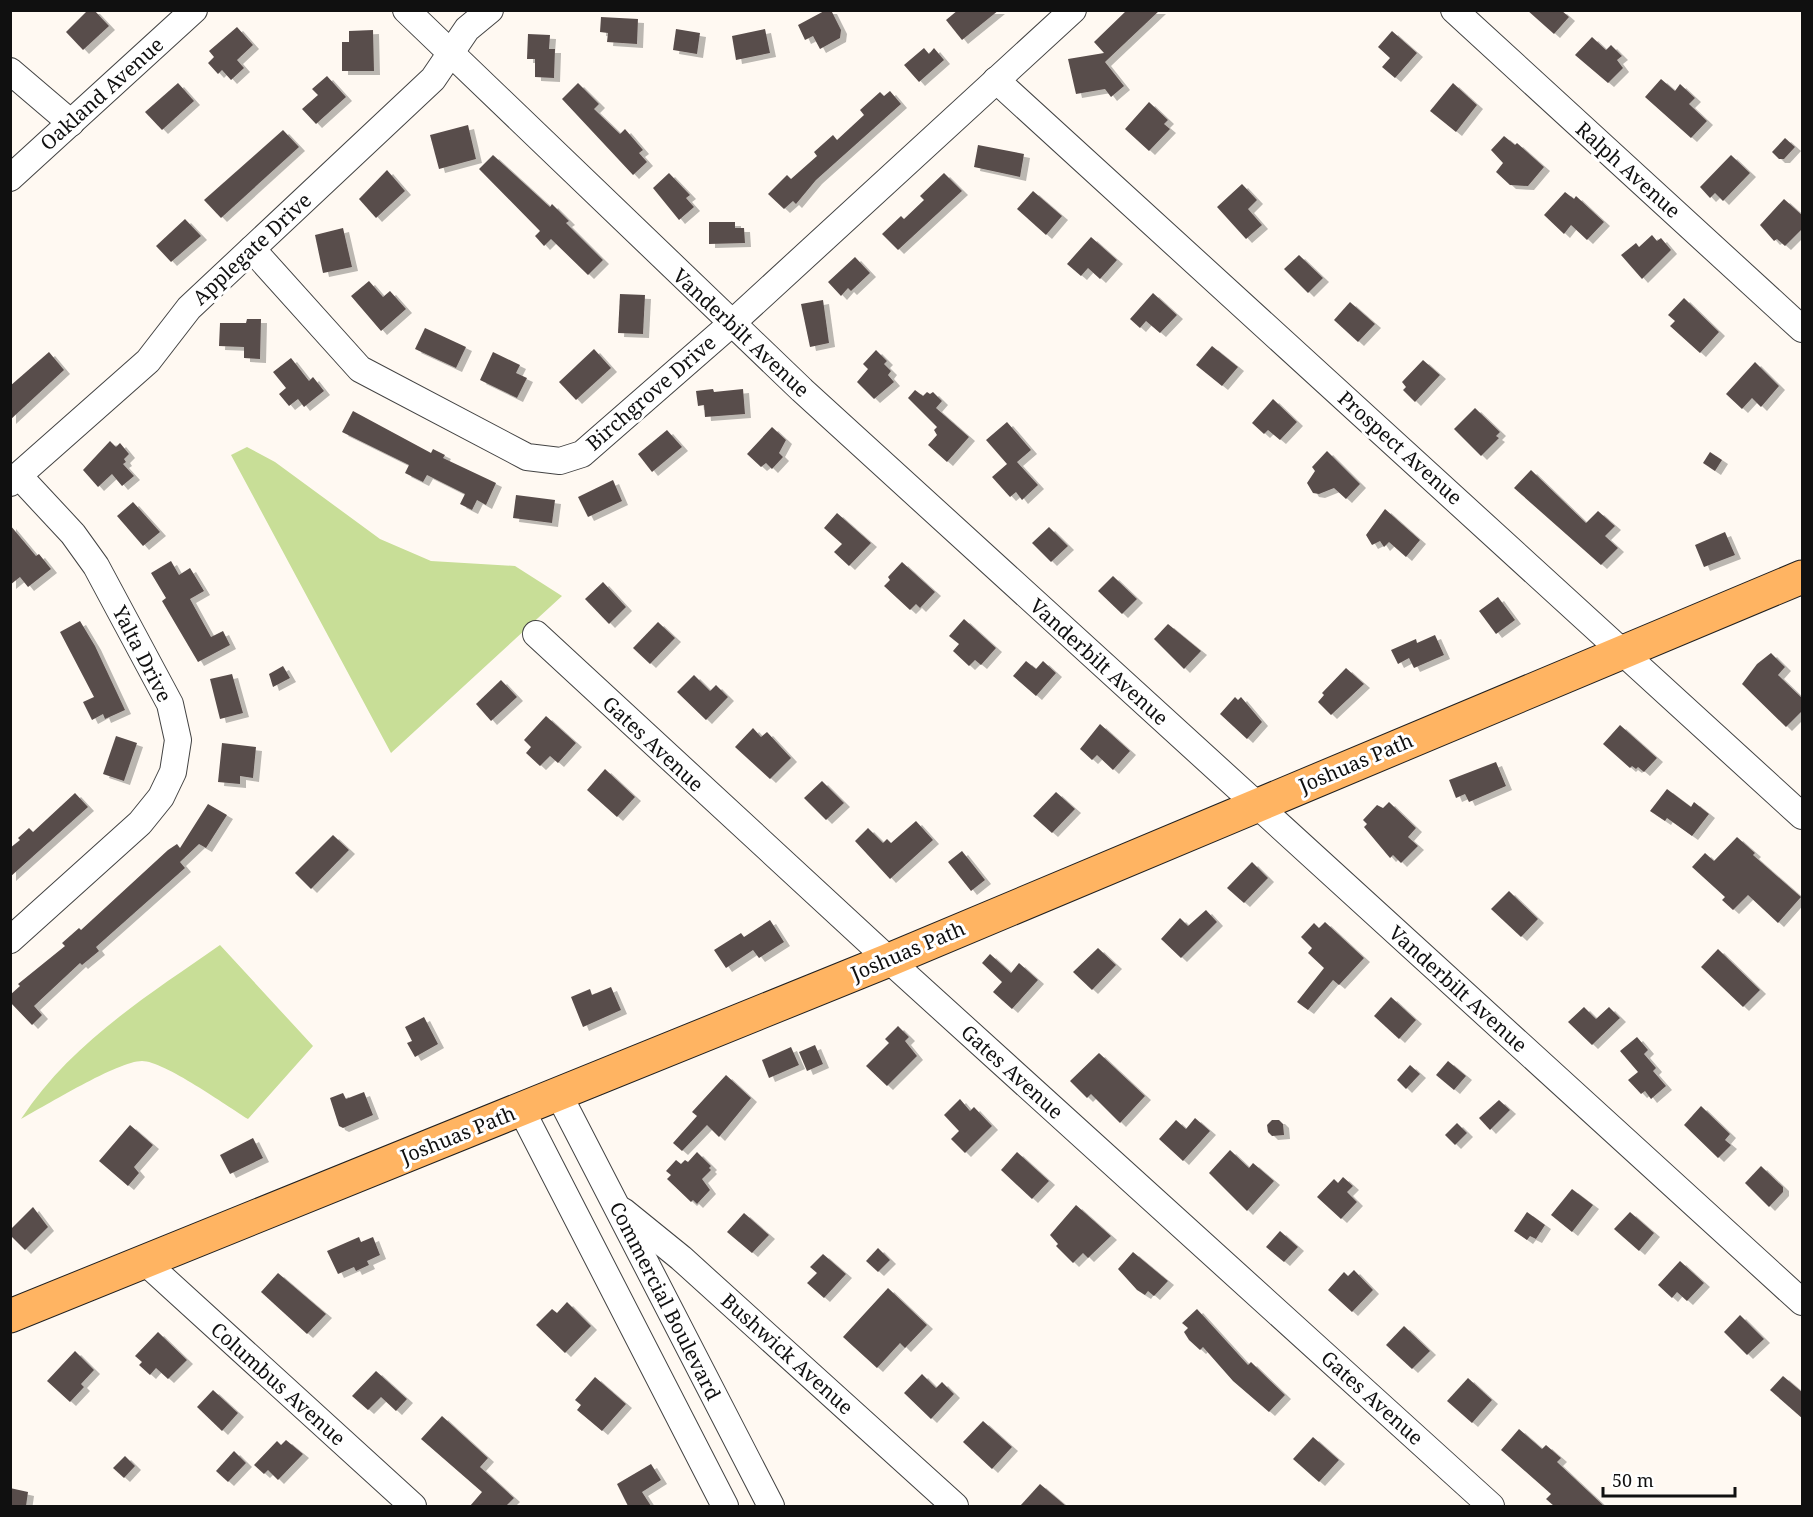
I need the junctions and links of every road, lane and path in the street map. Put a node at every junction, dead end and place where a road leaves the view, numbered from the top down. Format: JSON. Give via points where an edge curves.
{"nodes":[{"id":1,"x":194,"y":10,"type":"edge"},
{"id":2,"x":406,"y":10,"type":"edge"},
{"id":3,"x":490,"y":10,"type":"edge"},
{"id":4,"x":1074,"y":10,"type":"edge"},
{"id":5,"x":1454,"y":10,"type":"edge"},
{"id":6,"x":450,"y":53,"type":"junction"},
{"id":7,"x":10,"y":71,"type":"edge"},
{"id":8,"x":996,"y":80,"type":"junction"},
{"id":9,"x":71,"y":123,"type":"junction"},
{"id":10,"x":10,"y":178,"type":"edge"},
{"id":11,"x":252,"y":249,"type":"junction"},
{"id":12,"x":731,"y":324,"type":"junction"},
{"id":13,"x":1803,"y":329,"type":"edge"},
{"id":14,"x":15,"y":479,"type":"edge"},
{"id":15,"x":1803,"y":577,"type":"edge"},
{"id":16,"x":536,"y":634,"type":"dead end"},
{"id":17,"x":1623,"y":651,"type":"junction"},
{"id":18,"x":1255,"y":805,"type":"junction"},
{"id":19,"x":1803,"y":816,"type":"edge"},
{"id":20,"x":10,"y":940,"type":"edge"},
{"id":21,"x":888,"y":960,"type":"junction"},
{"id":22,"x":560,"y":1095,"type":"junction"},
{"id":23,"x":521,"y":1109,"type":"junction"},
{"id":24,"x":616,"y":1205,"type":"junction"},
{"id":25,"x":637,"y":1246,"type":"junction"},
{"id":26,"x":144,"y":1261,"type":"junction"},
{"id":27,"x":600,"y":1264,"type":"junction"},
{"id":28,"x":1803,"y":1302,"type":"edge"},
{"id":29,"x":10,"y":1316,"type":"edge"},
{"id":30,"x":413,"y":1506,"type":"edge"},
{"id":31,"x":725,"y":1506,"type":"edge"},
{"id":32,"x":771,"y":1506,"type":"edge"},
{"id":33,"x":955,"y":1506,"type":"edge"},
{"id":34,"x":1491,"y":1506,"type":"edge"}],
"edges":[{"from":1,"to":9,"type":"street","name":"Oakland Avenue"},
{"from":2,"to":6,"type":"street","name":"Vanderbilt Avenue"},
{"from":3,"to":6,"type":"street","name":"Applegate Drive","via":[[467,29]]},
{"from":4,"to":8,"type":"street","name":"Birchgrove Drive"},
{"from":5,"to":13,"type":"street","name":"Ralph Avenue"},
{"from":6,"to":11,"type":"street","name":"Applegate Drive","via":[[433,79]]},
{"from":6,"to":12,"type":"street","name":"Vanderbilt Avenue"},
{"from":7,"to":9,"type":"street"},
{"from":8,"to":12,"type":"street","name":"Birchgrove Drive"},
{"from":8,"to":17,"type":"street","name":"Prospect Avenue"},
{"from":9,"to":10,"type":"street","name":"Oakland Avenue"},
{"from":11,"to":12,"type":"street","name":"Birchgrove Drive","via":[[360,369],[527,457],[560,461],[582,454]]},
{"from":11,"to":14,"type":"street","name":"Applegate Drive","via":[[189,308],[148,361]]},
{"from":12,"to":18,"type":"street","name":"Vanderbilt Avenue"},
{"from":14,"to":20,"type":"street","name":"Yalta Drive","via":[[73,534],[96,566],[170,704],[178,740],[173,772],[161,797],[140,823]]},
{"from":15,"to":17,"type":"main road","name":"Joshuas Path"},
{"from":16,"to":21,"type":"street","name":"Gates Avenue"},
{"from":17,"to":18,"type":"main road","name":"Joshuas Path"},
{"from":17,"to":19,"type":"street","name":"Prospect Avenue"},
{"from":18,"to":21,"type":"main road","name":"Joshuas Path"},
{"from":18,"to":28,"type":"street","name":"Vanderbilt Avenue"},
{"from":21,"to":22,"type":"main road","name":"Joshuas Path"},
{"from":21,"to":34,"type":"street","name":"Gates Avenue"},
{"from":22,"to":23,"type":"main road","name":"Joshuas Path"},
{"from":22,"to":24,"type":"street","name":"Commercial Boulevard"},
{"from":23,"to":26,"type":"main road","name":"Joshuas Path"},
{"from":23,"to":27,"type":"street","name":"Commercial Boulevard"},
{"from":24,"to":25,"type":"street","name":"Commercial Boulevard"},
{"from":24,"to":33,"type":"street","name":"Bushwick Avenue","via":[[681,1258]]},
{"from":25,"to":27,"type":"street"},
{"from":25,"to":32,"type":"street","name":"Commercial Boulevard"},
{"from":26,"to":29,"type":"main road","name":"Joshuas Path"},
{"from":26,"to":30,"type":"street","name":"Columbus Avenue"},
{"from":27,"to":31,"type":"street","name":"Commercial Boulevard"}]}
